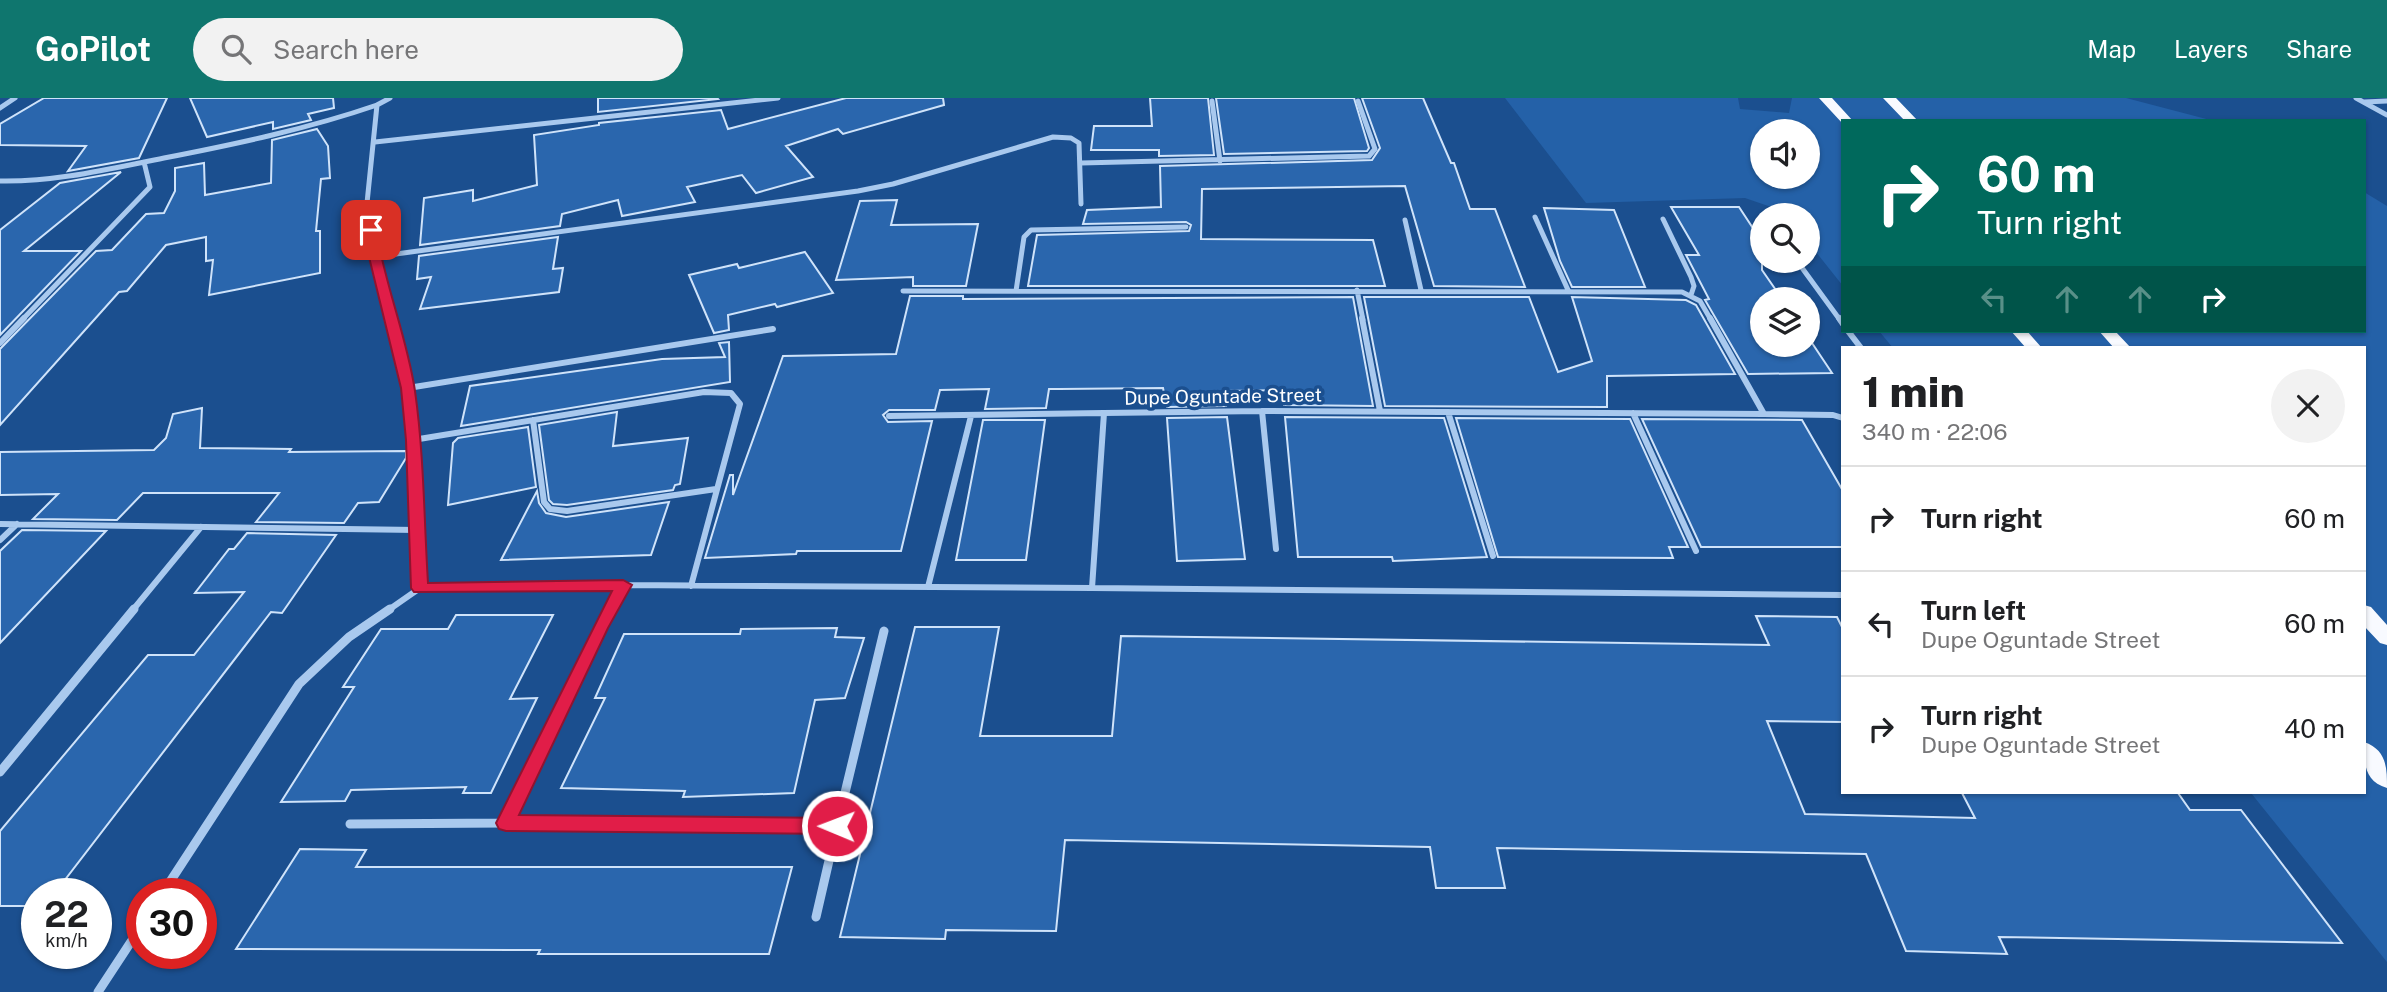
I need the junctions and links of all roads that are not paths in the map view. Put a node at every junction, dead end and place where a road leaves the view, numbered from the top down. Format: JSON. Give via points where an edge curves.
{"nodes":[{"id":1,"x":15,"y":98,"type":"edge"},
{"id":2,"x":390,"y":98,"type":"edge"},
{"id":3,"x":778,"y":98,"type":"edge"},
{"id":4,"x":1825,"y":98,"type":"edge"},
{"id":5,"x":1889,"y":98,"type":"edge"},
{"id":6,"x":2356,"y":98,"type":"edge"},
{"id":7,"x":1212,"y":100,"type":"dead end"},
{"id":8,"x":1358,"y":100,"type":"dead end"},
{"id":9,"x":2387,"y":101,"type":"edge"},
{"id":10,"x":2364,"y":102,"type":"junction"},
{"id":11,"x":377,"y":105,"type":"junction"},
{"id":12,"x":0,"y":108,"type":"edge"},
{"id":13,"x":2387,"y":115,"type":"edge"},
{"id":14,"x":1845,"y":119,"type":"edge"},
{"id":15,"x":1910,"y":119,"type":"edge"},
{"id":16,"x":375,"y":142,"type":"junction"},
{"id":17,"x":1220,"y":160,"type":"junction"},
{"id":18,"x":144,"y":162,"type":"junction"},
{"id":19,"x":1081,"y":163,"type":"junction"},
{"id":20,"x":2,"y":183,"type":"edge"},
{"id":21,"x":1081,"y":204,"type":"dead end"},
{"id":22,"x":1535,"y":217,"type":"dead end"},
{"id":23,"x":1663,"y":219,"type":"dead end"},
{"id":24,"x":1405,"y":220,"type":"dead end"},
{"id":25,"x":1186,"y":227,"type":"dead end"},
{"id":26,"x":374,"y":257,"type":"junction"},
{"id":27,"x":1806,"y":273,"type":"edge"},
{"id":28,"x":1357,"y":290,"type":"junction"},
{"id":29,"x":1421,"y":290,"type":"junction"},
{"id":30,"x":1568,"y":290,"type":"junction"},
{"id":31,"x":903,"y":291,"type":"dead end"},
{"id":32,"x":1016,"y":291,"type":"junction"},
{"id":33,"x":1691,"y":295,"type":"junction"},
{"id":34,"x":1841,"y":321,"type":"edge"},
{"id":35,"x":773,"y":329,"type":"dead end"},
{"id":36,"x":2109,"y":333,"type":"edge"},
{"id":37,"x":0,"y":343,"type":"edge"},
{"id":38,"x":2121,"y":346,"type":"edge"},
{"id":39,"x":408,"y":388,"type":"junction"},
{"id":40,"x":1262,"y":411,"type":"junction"},
{"id":41,"x":1380,"y":411,"type":"junction"},
{"id":42,"x":1448,"y":412,"type":"junction"},
{"id":43,"x":1104,"y":413,"type":"junction"},
{"id":44,"x":1633,"y":413,"type":"junction"},
{"id":45,"x":1764,"y":414,"type":"junction"},
{"id":46,"x":889,"y":416,"type":"dead end"},
{"id":47,"x":971,"y":416,"type":"junction"},
{"id":48,"x":1841,"y":416,"type":"edge"},
{"id":49,"x":533,"y":420,"type":"junction"},
{"id":50,"x":413,"y":440,"type":"junction"},
{"id":51,"x":716,"y":489,"type":"junction"},
{"id":52,"x":0,"y":524,"type":"edge"},
{"id":53,"x":17,"y":524,"type":"junction"},
{"id":54,"x":201,"y":527,"type":"junction"},
{"id":55,"x":417,"y":530,"type":"junction"},
{"id":56,"x":0,"y":540,"type":"edge"},
{"id":57,"x":1276,"y":548,"type":"dead end"},
{"id":58,"x":1696,"y":551,"type":"dead end"},
{"id":59,"x":1493,"y":556,"type":"dead end"},
{"id":60,"x":623,"y":585,"type":"junction"},
{"id":61,"x":691,"y":586,"type":"junction"},
{"id":62,"x":928,"y":587,"type":"junction"},
{"id":63,"x":420,"y":588,"type":"junction"},
{"id":64,"x":1092,"y":588,"type":"junction"},
{"id":65,"x":1841,"y":595,"type":"edge"},
{"id":66,"x":2366,"y":614,"type":"edge"},
{"id":67,"x":884,"y":631,"type":"dead end"},
{"id":68,"x":2387,"y":638,"type":"edge"},
{"id":69,"x":2366,"y":753,"type":"edge"},
{"id":70,"x":0,"y":772,"type":"edge"},
{"id":71,"x":2387,"y":779,"type":"edge"},
{"id":72,"x":506,"y":823,"type":"junction"},
{"id":73,"x":350,"y":824,"type":"dead end"},
{"id":74,"x":837,"y":826,"type":"junction"},
{"id":75,"x":172,"y":878,"type":"edge"},
{"id":76,"x":816,"y":917,"type":"dead end"},
{"id":77,"x":126,"y":949,"type":"edge"},
{"id":78,"x":98,"y":992,"type":"edge"}],
"edges":[{"from":1,"to":12,"type":"street"},
{"from":2,"to":11,"type":"street"},
{"from":3,"to":16,"type":"street"},
{"from":4,"to":14,"type":"highway"},
{"from":5,"to":15,"type":"highway"},
{"from":6,"to":10,"type":"street"},
{"from":7,"to":17,"type":"street"},
{"from":8,"to":17,"type":"street","via":[[1375,149],[1369,156]]},
{"from":9,"to":10,"type":"street"},
{"from":10,"to":13,"type":"street"},
{"from":11,"to":16,"type":"street"},
{"from":11,"to":18,"type":"street","via":[[285,134]]},
{"from":16,"to":26,"type":"street","via":[[367,203]]},
{"from":17,"to":19,"type":"street"},
{"from":18,"to":20,"type":"street"},
{"from":18,"to":37,"type":"street","via":[[150,187]]},
{"from":19,"to":21,"type":"street"},
{"from":19,"to":26,"type":"street","via":[[1079,143],[1053,137],[858,191]]},
{"from":22,"to":30,"type":"street"},
{"from":23,"to":33,"type":"street","via":[[1691,277]]},
{"from":24,"to":29,"type":"street"},
{"from":25,"to":32,"type":"street","via":[[1031,230],[1024,237]]},
{"from":26,"to":39,"type":"street"},
{"from":27,"to":34,"type":"street"},
{"from":28,"to":29,"type":"street"},
{"from":28,"to":32,"type":"street"},
{"from":28,"to":41,"type":"street"},
{"from":29,"to":30,"type":"street"},
{"from":30,"to":33,"type":"street"},
{"from":31,"to":32,"type":"street"},
{"from":33,"to":45,"type":"street","via":[[1700,301]]},
{"from":35,"to":39,"type":"street"},
{"from":36,"to":38,"type":"highway"},
{"from":39,"to":50,"type":"street"},
{"from":40,"to":41,"type":"street","name":"Dupe Oguntade Street"},
{"from":40,"to":43,"type":"street","name":"Dupe Oguntade Street"},
{"from":40,"to":57,"type":"street"},
{"from":41,"to":42,"type":"street","name":"Dupe Oguntade Street"},
{"from":42,"to":44,"type":"street","name":"Dupe Oguntade Street"},
{"from":42,"to":59,"type":"street"},
{"from":43,"to":47,"type":"street"},
{"from":43,"to":64,"type":"street","name":"Dupe Oguntade Street"},
{"from":44,"to":45,"type":"street","name":"Dupe Oguntade Street"},
{"from":44,"to":58,"type":"street"},
{"from":45,"to":48,"type":"street","name":"Dupe Oguntade Street"},
{"from":46,"to":47,"type":"street"},
{"from":47,"to":62,"type":"street"},
{"from":49,"to":50,"type":"street"},
{"from":49,"to":51,"type":"street","via":[[544,502],[550,509],[567,511]]},
{"from":49,"to":51,"type":"street","via":[[705,392],[731,393],[740,404]]},
{"from":50,"to":55,"type":"street"},
{"from":51,"to":61,"type":"street"},
{"from":52,"to":53,"type":"street"},
{"from":53,"to":54,"type":"street"},
{"from":53,"to":56,"type":"street"},
{"from":54,"to":55,"type":"street"},
{"from":54,"to":70,"type":"street"},
{"from":55,"to":63,"type":"street"},
{"from":60,"to":61,"type":"street"},
{"from":60,"to":63,"type":"street"},
{"from":60,"to":72,"type":"street"},
{"from":61,"to":62,"type":"street"},
{"from":62,"to":64,"type":"street"},
{"from":63,"to":75,"type":"street","via":[[349,637],[299,684]]},
{"from":64,"to":65,"type":"street"},
{"from":66,"to":68,"type":"highway"},
{"from":67,"to":74,"type":"street"},
{"from":69,"to":71,"type":"highway"},
{"from":72,"to":73,"type":"street"},
{"from":72,"to":74,"type":"street"},
{"from":74,"to":76,"type":"street"},
{"from":77,"to":78,"type":"street"}]}
